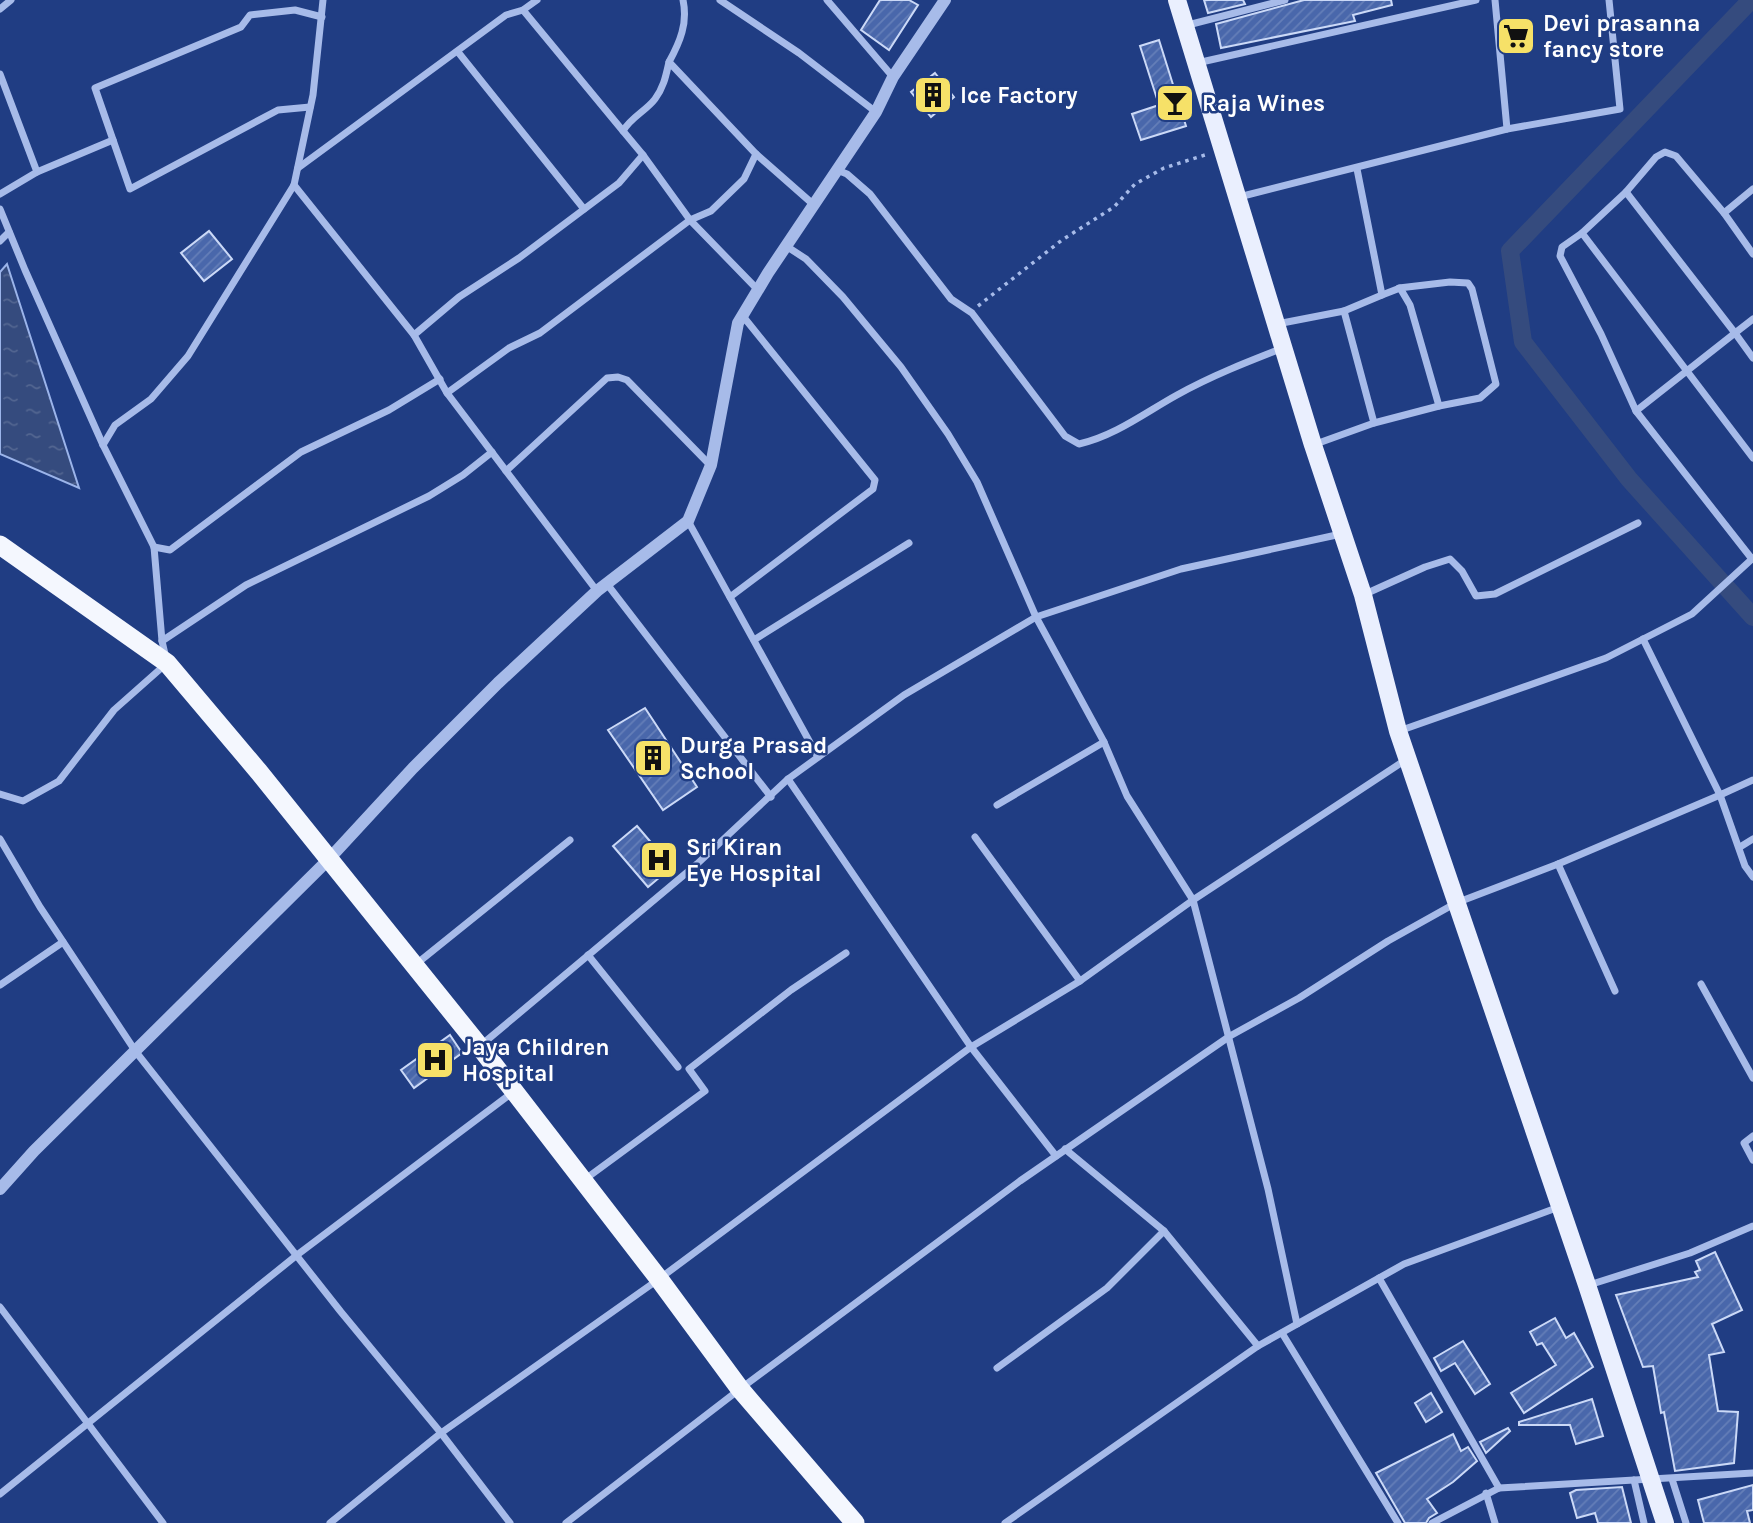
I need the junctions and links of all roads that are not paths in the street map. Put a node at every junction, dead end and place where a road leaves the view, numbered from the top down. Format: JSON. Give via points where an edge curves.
{"nodes":[{"id":1,"x":11,"y":0,"type":"edge"},
{"id":2,"x":293,"y":0,"type":"edge"},
{"id":3,"x":323,"y":0,"type":"edge"},
{"id":4,"x":537,"y":0,"type":"edge"},
{"id":5,"x":683,"y":0,"type":"edge"},
{"id":6,"x":720,"y":0,"type":"edge"},
{"id":7,"x":827,"y":0,"type":"edge"},
{"id":8,"x":945,"y":0,"type":"edge"},
{"id":9,"x":1177,"y":0,"type":"edge"},
{"id":10,"x":1285,"y":0,"type":"edge"},
{"id":11,"x":1476,"y":0,"type":"edge"},
{"id":12,"x":1495,"y":0,"type":"edge"},
{"id":13,"x":1609,"y":0,"type":"edge"},
{"id":14,"x":0,"y":9,"type":"edge"},
{"id":15,"x":295,"y":10,"type":"junction"},
{"id":16,"x":523,"y":10,"type":"junction"},
{"id":17,"x":321,"y":17,"type":"junction"},
{"id":18,"x":1184,"y":26,"type":"junction"},
{"id":19,"x":458,"y":52,"type":"junction"},
{"id":20,"x":670,"y":62,"type":"junction"},
{"id":21,"x":1196,"y":64,"type":"junction"},
{"id":22,"x":0,"y":74,"type":"edge"},
{"id":23,"x":893,"y":77,"type":"junction"},
{"id":24,"x":310,"y":107,"type":"junction"},
{"id":25,"x":876,"y":112,"type":"junction"},
{"id":26,"x":1507,"y":129,"type":"junction"},
{"id":27,"x":623,"y":131,"type":"junction"},
{"id":28,"x":113,"y":140,"type":"junction"},
{"id":29,"x":756,"y":154,"type":"junction"},
{"id":30,"x":643,"y":155,"type":"junction"},
{"id":31,"x":297,"y":168,"type":"junction"},
{"id":32,"x":1357,"y":169,"type":"junction"},
{"id":33,"x":837,"y":170,"type":"junction"},
{"id":34,"x":37,"y":172,"type":"junction"},
{"id":35,"x":293,"y":185,"type":"junction"},
{"id":36,"x":1753,"y":189,"type":"edge"},
{"id":37,"x":1626,"y":192,"type":"junction"},
{"id":38,"x":0,"y":194,"type":"edge"},
{"id":39,"x":1237,"y":197,"type":"junction"},
{"id":40,"x":814,"y":206,"type":"junction"},
{"id":41,"x":0,"y":209,"type":"edge"},
{"id":42,"x":584,"y":209,"type":"junction"},
{"id":43,"x":1724,"y":213,"type":"junction"},
{"id":44,"x":690,"y":220,"type":"junction"},
{"id":45,"x":9,"y":232,"type":"junction"},
{"id":46,"x":1582,"y":233,"type":"junction"},
{"id":47,"x":0,"y":241,"type":"edge"},
{"id":48,"x":786,"y":246,"type":"junction"},
{"id":49,"x":1753,"y":254,"type":"edge"},
{"id":50,"x":1399,"y":288,"type":"junction"},
{"id":51,"x":759,"y":290,"type":"junction"},
{"id":52,"x":1382,"y":295,"type":"junction"},
{"id":53,"x":1344,"y":311,"type":"junction"},
{"id":54,"x":742,"y":316,"type":"junction"},
{"id":55,"x":1753,"y":319,"type":"edge"},
{"id":56,"x":1277,"y":324,"type":"junction"},
{"id":57,"x":1735,"y":333,"type":"junction"},
{"id":58,"x":414,"y":335,"type":"junction"},
{"id":59,"x":1283,"y":347,"type":"junction"},
{"id":60,"x":1753,"y":358,"type":"edge"},
{"id":61,"x":1686,"y":372,"type":"junction"},
{"id":62,"x":440,"y":379,"type":"junction"},
{"id":63,"x":447,"y":393,"type":"junction"},
{"id":64,"x":1439,"y":405,"type":"junction"},
{"id":65,"x":1636,"y":411,"type":"junction"},
{"id":66,"x":1374,"y":423,"type":"junction"},
{"id":67,"x":103,"y":445,"type":"junction"},
{"id":68,"x":1313,"y":445,"type":"junction"},
{"id":69,"x":492,"y":452,"type":"junction"},
{"id":70,"x":1753,"y":458,"type":"edge"},
{"id":71,"x":711,"y":465,"type":"junction"},
{"id":72,"x":506,"y":471,"type":"junction"},
{"id":73,"x":688,"y":521,"type":"junction"},
{"id":74,"x":1638,"y":523,"type":"dead end"},
{"id":75,"x":1341,"y":534,"type":"junction"},
{"id":76,"x":909,"y":543,"type":"dead end"},
{"id":77,"x":0,"y":545,"type":"edge"},
{"id":78,"x":154,"y":547,"type":"junction"},
{"id":79,"x":1752,"y":559,"type":"edge"},
{"id":80,"x":602,"y":587,"type":"junction"},
{"id":81,"x":1363,"y":595,"type":"junction"},
{"id":82,"x":730,"y":597,"type":"junction"},
{"id":83,"x":1036,"y":617,"type":"junction"},
{"id":84,"x":1643,"y":639,"type":"junction"},
{"id":85,"x":754,"y":640,"type":"junction"},
{"id":86,"x":162,"y":641,"type":"junction"},
{"id":87,"x":166,"y":663,"type":"junction"},
{"id":88,"x":1398,"y":731,"type":"junction"},
{"id":89,"x":1104,"y":742,"type":"junction"},
{"id":90,"x":818,"y":757,"type":"junction"},
{"id":91,"x":1408,"y":758,"type":"junction"},
{"id":92,"x":788,"y":779,"type":"junction"},
{"id":93,"x":1753,"y":780,"type":"edge"},
{"id":94,"x":0,"y":794,"type":"edge"},
{"id":95,"x":1720,"y":795,"type":"junction"},
{"id":96,"x":771,"y":797,"type":"junction"},
{"id":97,"x":997,"y":805,"type":"dead end"},
{"id":98,"x":975,"y":837,"type":"dead end"},
{"id":99,"x":0,"y":839,"type":"edge"},
{"id":100,"x":1753,"y":839,"type":"edge"},
{"id":101,"x":570,"y":840,"type":"dead end"},
{"id":102,"x":1740,"y":847,"type":"junction"},
{"id":103,"x":329,"y":859,"type":"junction"},
{"id":104,"x":1558,"y":864,"type":"junction"},
{"id":105,"x":1753,"y":877,"type":"edge"},
{"id":106,"x":1193,"y":900,"type":"junction"},
{"id":107,"x":1456,"y":903,"type":"junction"},
{"id":108,"x":63,"y":943,"type":"junction"},
{"id":109,"x":846,"y":953,"type":"dead end"},
{"id":110,"x":588,"y":955,"type":"junction"},
{"id":111,"x":415,"y":965,"type":"junction"},
{"id":112,"x":1080,"y":981,"type":"junction"},
{"id":113,"x":1701,"y":984,"type":"dead end"},
{"id":114,"x":0,"y":985,"type":"edge"},
{"id":115,"x":1615,"y":991,"type":"dead end"},
{"id":116,"x":1230,"y":1035,"type":"junction"},
{"id":117,"x":480,"y":1047,"type":"junction"},
{"id":118,"x":971,"y":1047,"type":"junction"},
{"id":119,"x":136,"y":1052,"type":"junction"},
{"id":120,"x":678,"y":1067,"type":"dead end"},
{"id":121,"x":1753,"y":1078,"type":"edge"},
{"id":122,"x":514,"y":1092,"type":"junction"},
{"id":123,"x":1753,"y":1136,"type":"edge"},
{"id":124,"x":1065,"y":1149,"type":"junction"},
{"id":125,"x":1056,"y":1156,"type":"junction"},
{"id":126,"x":1753,"y":1160,"type":"edge"},
{"id":127,"x":583,"y":1181,"type":"junction"},
{"id":128,"x":0,"y":1188,"type":"edge"},
{"id":129,"x":1559,"y":1207,"type":"junction"},
{"id":130,"x":1753,"y":1226,"type":"edge"},
{"id":131,"x":1164,"y":1231,"type":"junction"},
{"id":132,"x":297,"y":1255,"type":"junction"},
{"id":133,"x":1379,"y":1278,"type":"junction"},
{"id":134,"x":659,"y":1279,"type":"junction"},
{"id":135,"x":1587,"y":1285,"type":"junction"},
{"id":136,"x":0,"y":1307,"type":"edge"},
{"id":137,"x":1297,"y":1324,"type":"junction"},
{"id":138,"x":1282,"y":1333,"type":"junction"},
{"id":139,"x":1258,"y":1346,"type":"junction"},
{"id":140,"x":998,"y":1368,"type":"dead end"},
{"id":141,"x":740,"y":1389,"type":"junction"},
{"id":142,"x":87,"y":1422,"type":"junction"},
{"id":143,"x":441,"y":1433,"type":"junction"},
{"id":144,"x":1753,"y":1474,"type":"edge"},
{"id":145,"x":1672,"y":1479,"type":"junction"},
{"id":146,"x":1642,"y":1480,"type":"junction"},
{"id":147,"x":1499,"y":1488,"type":"junction"},
{"id":148,"x":1486,"y":1493,"type":"junction"},
{"id":149,"x":0,"y":1494,"type":"edge"},
{"id":150,"x":163,"y":1523,"type":"edge"},
{"id":151,"x":330,"y":1523,"type":"edge"},
{"id":152,"x":510,"y":1523,"type":"edge"},
{"id":153,"x":566,"y":1523,"type":"edge"},
{"id":154,"x":855,"y":1523,"type":"edge"},
{"id":155,"x":1005,"y":1523,"type":"edge"},
{"id":156,"x":1398,"y":1523,"type":"edge"},
{"id":157,"x":1433,"y":1523,"type":"edge"},
{"id":158,"x":1495,"y":1523,"type":"edge"},
{"id":159,"x":1644,"y":1523,"type":"edge"},
{"id":160,"x":1665,"y":1523,"type":"edge"},
{"id":161,"x":1686,"y":1523,"type":"edge"}],
"edges":[{"from":1,"to":14,"type":"street"},
{"from":2,"to":15,"type":"street"},
{"from":3,"to":17,"type":"street"},
{"from":4,"to":16,"type":"street"},
{"from":5,"to":20,"type":"street","via":[[682,38]]},
{"from":6,"to":25,"type":"street"},
{"from":7,"to":23,"type":"street"},
{"from":8,"to":23,"type":"street"},
{"from":9,"to":18,"type":"main road"},
{"from":10,"to":18,"type":"street"},
{"from":11,"to":21,"type":"street"},
{"from":12,"to":26,"type":"street"},
{"from":13,"to":26,"type":"street","via":[[1620,109]]},
{"from":15,"to":17,"type":"street"},
{"from":15,"to":28,"type":"street","via":[[250,15],[241,27],[95,88]]},
{"from":16,"to":19,"type":"street","via":[[506,15]]},
{"from":16,"to":27,"type":"street"},
{"from":17,"to":24,"type":"street"},
{"from":18,"to":21,"type":"main road"},
{"from":19,"to":31,"type":"street"},
{"from":19,"to":42,"type":"street"},
{"from":20,"to":27,"type":"street","via":[[664,86],[654,101]]},
{"from":20,"to":29,"type":"street"},
{"from":21,"to":39,"type":"main road"},
{"from":22,"to":34,"type":"street"},
{"from":23,"to":25,"type":"street"},
{"from":24,"to":28,"type":"street","via":[[278,110],[130,189]]},
{"from":24,"to":31,"type":"street"},
{"from":25,"to":33,"type":"street"},
{"from":26,"to":32,"type":"street"},
{"from":27,"to":30,"type":"street"},
{"from":28,"to":34,"type":"street"},
{"from":29,"to":40,"type":"street"},
{"from":29,"to":44,"type":"street","via":[[744,179],[711,211]]},
{"from":30,"to":42,"type":"street","via":[[619,183]]},
{"from":30,"to":44,"type":"street"},
{"from":31,"to":35,"type":"street"},
{"from":32,"to":39,"type":"street"},
{"from":32,"to":52,"type":"street"},
{"from":33,"to":40,"type":"street"},
{"from":33,"to":59,"type":"street","via":[[870,194],[951,299],[972,313],[1065,436],[1079,444],[1126,425],[1220,373]]},
{"from":34,"to":38,"type":"street"},
{"from":35,"to":58,"type":"street"},
{"from":35,"to":67,"type":"street","via":[[188,356],[151,399],[115,425]]},
{"from":36,"to":43,"type":"street"},
{"from":37,"to":43,"type":"street","via":[[1665,152],[1676,156]]},
{"from":37,"to":46,"type":"street"},
{"from":37,"to":57,"type":"street"},
{"from":39,"to":56,"type":"main road"},
{"from":40,"to":48,"type":"street"},
{"from":41,"to":45,"type":"street"},
{"from":42,"to":58,"type":"street","via":[[459,297]]},
{"from":43,"to":49,"type":"street"},
{"from":44,"to":51,"type":"street"},
{"from":44,"to":63,"type":"street","via":[[540,333],[509,348]]},
{"from":45,"to":47,"type":"street"},
{"from":45,"to":67,"type":"street"},
{"from":46,"to":61,"type":"street"},
{"from":46,"to":65,"type":"street","via":[[1562,247],[1560,256]]},
{"from":48,"to":51,"type":"street"},
{"from":48,"to":83,"type":"street","via":[[806,259],[842,297],[901,366],[948,434],[977,482]]},
{"from":50,"to":52,"type":"street"},
{"from":50,"to":64,"type":"street","via":[[1410,305]]},
{"from":50,"to":64,"type":"street","via":[[1450,282],[1468,283],[1472,289],[1496,384],[1480,398]]},
{"from":51,"to":54,"type":"street"},
{"from":52,"to":53,"type":"street"},
{"from":53,"to":56,"type":"street"},
{"from":53,"to":66,"type":"street"},
{"from":54,"to":71,"type":"street"},
{"from":54,"to":82,"type":"street","via":[[875,480],[873,489]]},
{"from":55,"to":57,"type":"street"},
{"from":56,"to":59,"type":"main road"},
{"from":57,"to":60,"type":"street"},
{"from":57,"to":61,"type":"street"},
{"from":58,"to":62,"type":"street"},
{"from":59,"to":68,"type":"main road"},
{"from":61,"to":65,"type":"street"},
{"from":61,"to":70,"type":"street"},
{"from":62,"to":63,"type":"street"},
{"from":62,"to":78,"type":"street","via":[[389,410],[301,452],[170,550]]},
{"from":63,"to":69,"type":"street"},
{"from":64,"to":66,"type":"street"},
{"from":65,"to":79,"type":"street"},
{"from":66,"to":68,"type":"street"},
{"from":67,"to":78,"type":"street"},
{"from":68,"to":75,"type":"main road"},
{"from":69,"to":72,"type":"street"},
{"from":69,"to":86,"type":"street","via":[[429,496],[246,585]]},
{"from":71,"to":72,"type":"street","via":[[627,380],[618,377],[607,378]]},
{"from":71,"to":73,"type":"street"},
{"from":72,"to":80,"type":"street"},
{"from":73,"to":80,"type":"street"},
{"from":73,"to":82,"type":"street"},
{"from":74,"to":81,"type":"street","via":[[1495,594],[1476,596],[1450,559]]},
{"from":75,"to":81,"type":"main road"},
{"from":75,"to":83,"type":"street","via":[[1181,569]]},
{"from":76,"to":85,"type":"street"},
{"from":77,"to":87,"type":"highway"},
{"from":78,"to":86,"type":"street"},
{"from":79,"to":84,"type":"street","via":[[1692,614]]},
{"from":80,"to":96,"type":"street"},
{"from":80,"to":103,"type":"street","via":[[498,682]]},
{"from":81,"to":88,"type":"main road"},
{"from":82,"to":85,"type":"street"},
{"from":83,"to":89,"type":"street"},
{"from":83,"to":90,"type":"street","via":[[904,695]]},
{"from":84,"to":88,"type":"street","via":[[1606,658]]},
{"from":84,"to":95,"type":"street"},
{"from":85,"to":90,"type":"street"},
{"from":86,"to":87,"type":"street"},
{"from":87,"to":94,"type":"street","via":[[114,710],[59,781],[23,801]]},
{"from":87,"to":103,"type":"highway"},
{"from":88,"to":91,"type":"main road"},
{"from":89,"to":97,"type":"street"},
{"from":89,"to":106,"type":"street","via":[[1127,796]]},
{"from":90,"to":92,"type":"street"},
{"from":91,"to":106,"type":"street"},
{"from":91,"to":107,"type":"main road"},
{"from":92,"to":96,"type":"street"},
{"from":92,"to":118,"type":"street"},
{"from":93,"to":95,"type":"street"},
{"from":95,"to":102,"type":"street"},
{"from":95,"to":104,"type":"street"},
{"from":96,"to":110,"type":"street"},
{"from":98,"to":112,"type":"street"},
{"from":99,"to":108,"type":"street"},
{"from":100,"to":102,"type":"street"},
{"from":101,"to":111,"type":"street"},
{"from":102,"to":105,"type":"street"},
{"from":103,"to":111,"type":"highway"},
{"from":103,"to":119,"type":"street"},
{"from":104,"to":107,"type":"street"},
{"from":104,"to":115,"type":"street"},
{"from":106,"to":112,"type":"street"},
{"from":106,"to":116,"type":"street"},
{"from":107,"to":116,"type":"street"},
{"from":107,"to":129,"type":"main road"},
{"from":108,"to":114,"type":"street"},
{"from":108,"to":119,"type":"street"},
{"from":109,"to":127,"type":"street","via":[[689,1069],[705,1091]]},
{"from":110,"to":117,"type":"street"},
{"from":110,"to":120,"type":"street"},
{"from":111,"to":117,"type":"highway"},
{"from":112,"to":118,"type":"street"},
{"from":113,"to":121,"type":"street"},
{"from":116,"to":124,"type":"street"},
{"from":116,"to":137,"type":"street"},
{"from":117,"to":122,"type":"highway"},
{"from":118,"to":125,"type":"street"},
{"from":118,"to":134,"type":"street"},
{"from":119,"to":128,"type":"street"},
{"from":119,"to":132,"type":"street"},
{"from":122,"to":127,"type":"highway"},
{"from":122,"to":132,"type":"street"},
{"from":123,"to":126,"type":"street","via":[[1744,1143]]},
{"from":124,"to":125,"type":"street"},
{"from":124,"to":131,"type":"street"},
{"from":125,"to":141,"type":"street"},
{"from":127,"to":134,"type":"highway"},
{"from":129,"to":133,"type":"street","via":[[1404,1264]]},
{"from":129,"to":135,"type":"main road"},
{"from":130,"to":135,"type":"street","via":[[1690,1253]]},
{"from":131,"to":139,"type":"street"},
{"from":131,"to":140,"type":"street","via":[[1107,1289]]},
{"from":132,"to":142,"type":"street"},
{"from":132,"to":143,"type":"street"},
{"from":133,"to":137,"type":"street"},
{"from":133,"to":147,"type":"street"},
{"from":134,"to":141,"type":"highway"},
{"from":134,"to":143,"type":"street"},
{"from":135,"to":146,"type":"main road"},
{"from":136,"to":142,"type":"street"},
{"from":137,"to":138,"type":"street"},
{"from":138,"to":139,"type":"street"},
{"from":138,"to":156,"type":"street"},
{"from":139,"to":155,"type":"street"},
{"from":141,"to":153,"type":"street"},
{"from":141,"to":154,"type":"highway"},
{"from":142,"to":149,"type":"street"},
{"from":142,"to":150,"type":"street"},
{"from":143,"to":151,"type":"street"},
{"from":143,"to":152,"type":"street"},
{"from":144,"to":145,"type":"street"},
{"from":145,"to":146,"type":"street"},
{"from":145,"to":161,"type":"street"},
{"from":146,"to":147,"type":"street"},
{"from":146,"to":159,"type":"street"},
{"from":146,"to":160,"type":"main road"},
{"from":147,"to":148,"type":"street"},
{"from":148,"to":157,"type":"street"},
{"from":148,"to":158,"type":"street"}]}
